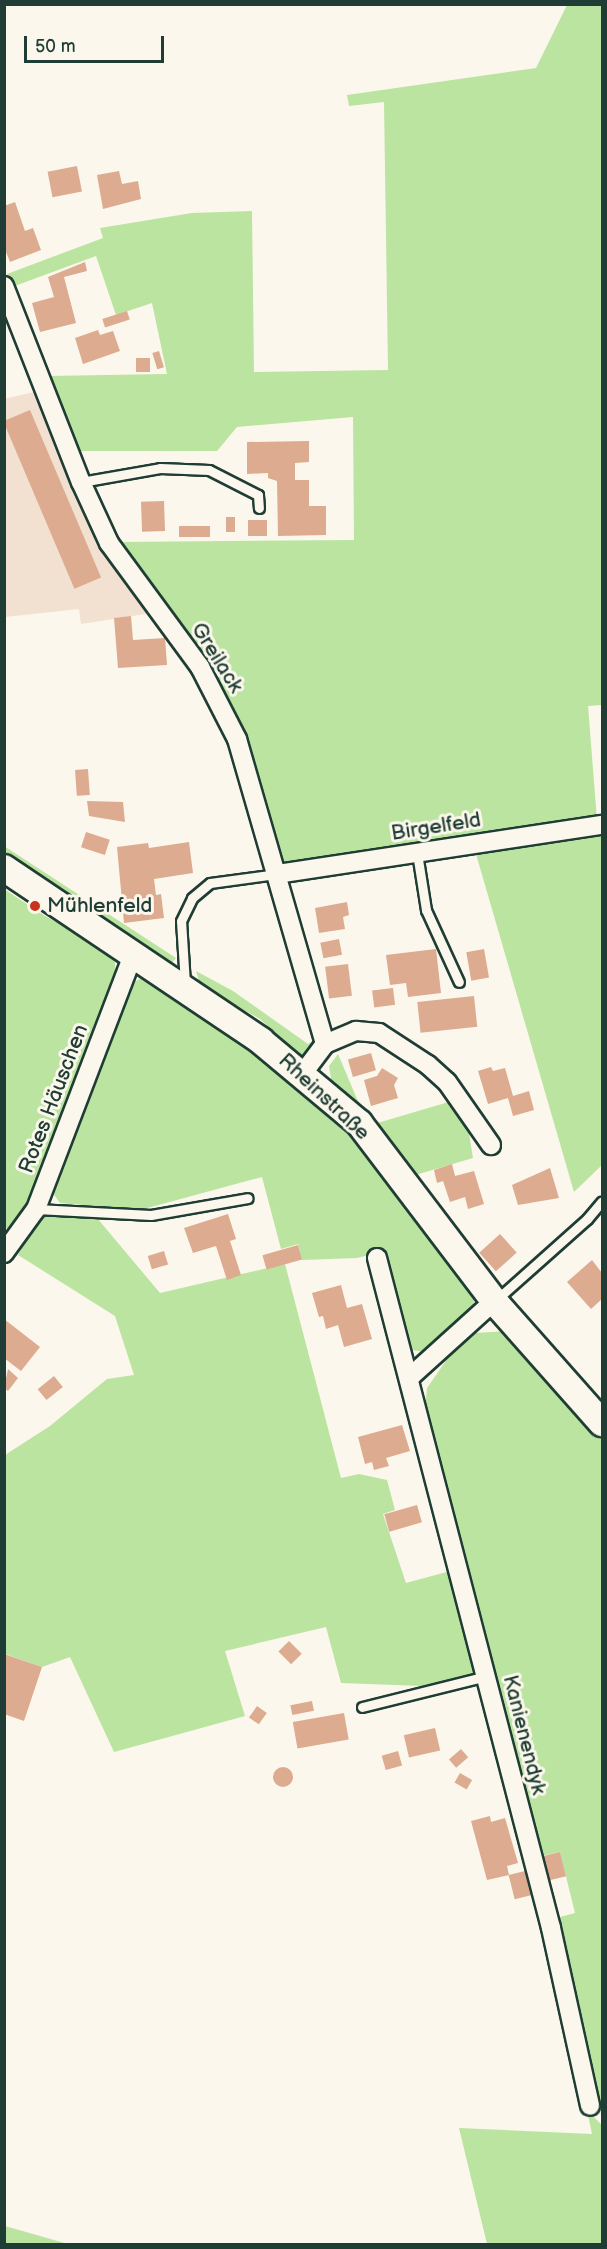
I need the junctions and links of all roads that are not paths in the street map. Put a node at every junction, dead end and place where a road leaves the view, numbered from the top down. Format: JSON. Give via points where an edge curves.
{"nodes":[{"id":1,"x":4,"y":286,"type":"edge"},
{"id":2,"x":81,"y":482,"type":"junction"},
{"id":3,"x":259,"y":508,"type":"dead end"},
{"id":4,"x":603,"y":825,"type":"edge"},
{"id":5,"x":417,"y":853,"type":"junction"},
{"id":6,"x":4,"y":868,"type":"edge"},
{"id":7,"x":277,"y":874,"type":"junction"},
{"id":8,"x":133,"y":955,"type":"junction"},
{"id":9,"x":459,"y":982,"type":"dead end"},
{"id":10,"x":186,"y":990,"type":"junction"},
{"id":11,"x":325,"y":1044,"type":"junction"},
{"id":12,"x":303,"y":1073,"type":"junction"},
{"id":13,"x":491,"y":1145,"type":"dead end"},
{"id":14,"x":248,"y":1198,"type":"dead end"},
{"id":15,"x":603,"y":1201,"type":"edge"},
{"id":16,"x":36,"y":1209,"type":"junction"},
{"id":17,"x":4,"y":1253,"type":"edge"},
{"id":18,"x":377,"y":1258,"type":"dead end"},
{"id":19,"x":494,"y":1301,"type":"junction"},
{"id":20,"x":410,"y":1377,"type":"junction"},
{"id":21,"x":603,"y":1423,"type":"edge"},
{"id":22,"x":486,"y":1676,"type":"junction"},
{"id":23,"x":362,"y":1707,"type":"dead end"},
{"id":24,"x":590,"y":2106,"type":"dead end"}],
"edges":[{"from":1,"to":2,"type":"street","name":"Greilack"},
{"from":2,"to":3,"type":"lane","via":[[160,468],[209,470],[258,495]]},
{"from":2,"to":7,"type":"street","name":"Greilack","via":[[109,543],[200,667],[237,739]]},
{"from":4,"to":5,"type":"street","name":"Birgelfeld"},
{"from":5,"to":7,"type":"street","name":"Birgelfeld"},
{"from":5,"to":9,"type":"lane","via":[[426,910]]},
{"from":6,"to":8,"type":"main road","name":"Rheinstraße"},
{"from":7,"to":10,"type":"lane","via":[[210,884],[192,898],[181,921]]},
{"from":7,"to":11,"type":"street","name":"Greilack"},
{"from":8,"to":10,"type":"main road","name":"Rheinstraße"},
{"from":8,"to":16,"type":"street","name":"Rotes Häuschen"},
{"from":10,"to":12,"type":"main road","name":"Rheinstraße"},
{"from":11,"to":12,"type":"street"},
{"from":11,"to":13,"type":"street","via":[[356,1031],[379,1033],[447,1082]]},
{"from":12,"to":19,"type":"main road","name":"Rheinstraße","via":[[359,1123]]},
{"from":14,"to":16,"type":"lane","via":[[151,1215]]},
{"from":15,"to":19,"type":"lane"},
{"from":16,"to":17,"type":"street","name":"Rotes Häuschen"},
{"from":18,"to":20,"type":"street","name":"Kanienendyk"},
{"from":19,"to":20,"type":"street"},
{"from":19,"to":21,"type":"main road","name":"Rheinstraße"},
{"from":20,"to":22,"type":"street","name":"Kanienendyk"},
{"from":22,"to":23,"type":"lane"},
{"from":22,"to":24,"type":"street","name":"Kanienendyk","via":[[551,1928]]}]}
